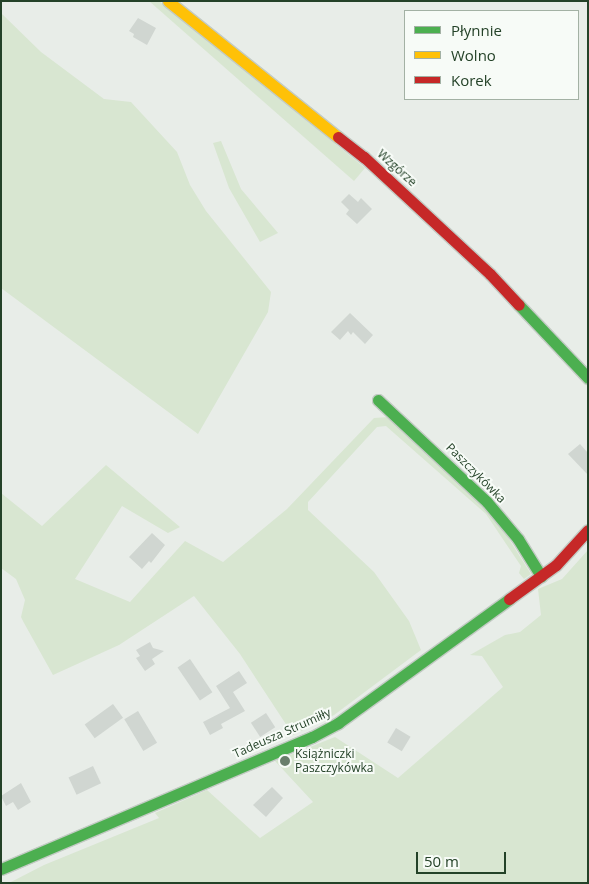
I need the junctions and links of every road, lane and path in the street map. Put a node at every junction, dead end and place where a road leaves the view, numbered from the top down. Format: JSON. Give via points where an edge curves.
{"nodes":[{"id":1,"x":168,"y":1,"type":"edge"},
{"id":2,"x":588,"y":378,"type":"edge"},
{"id":3,"x":378,"y":400,"type":"dead end"},
{"id":4,"x":588,"y":530,"type":"edge"},
{"id":5,"x":540,"y":576,"type":"junction"},
{"id":6,"x":1,"y":869,"type":"edge"}],
"edges":[{"from":1,"to":2,"type":"street","name":"Wzgórze","via":[[364,157],[490,274]]},
{"from":3,"to":5,"type":"street","name":"Paszczykówka","via":[[487,502],[518,539]]},
{"from":4,"to":5,"type":"street","name":"Tadeusza Strumiłły","via":[[556,565]]},
{"from":5,"to":6,"type":"street","name":"Tadeusza Strumiłły","via":[[338,723],[312,737]]}]}
